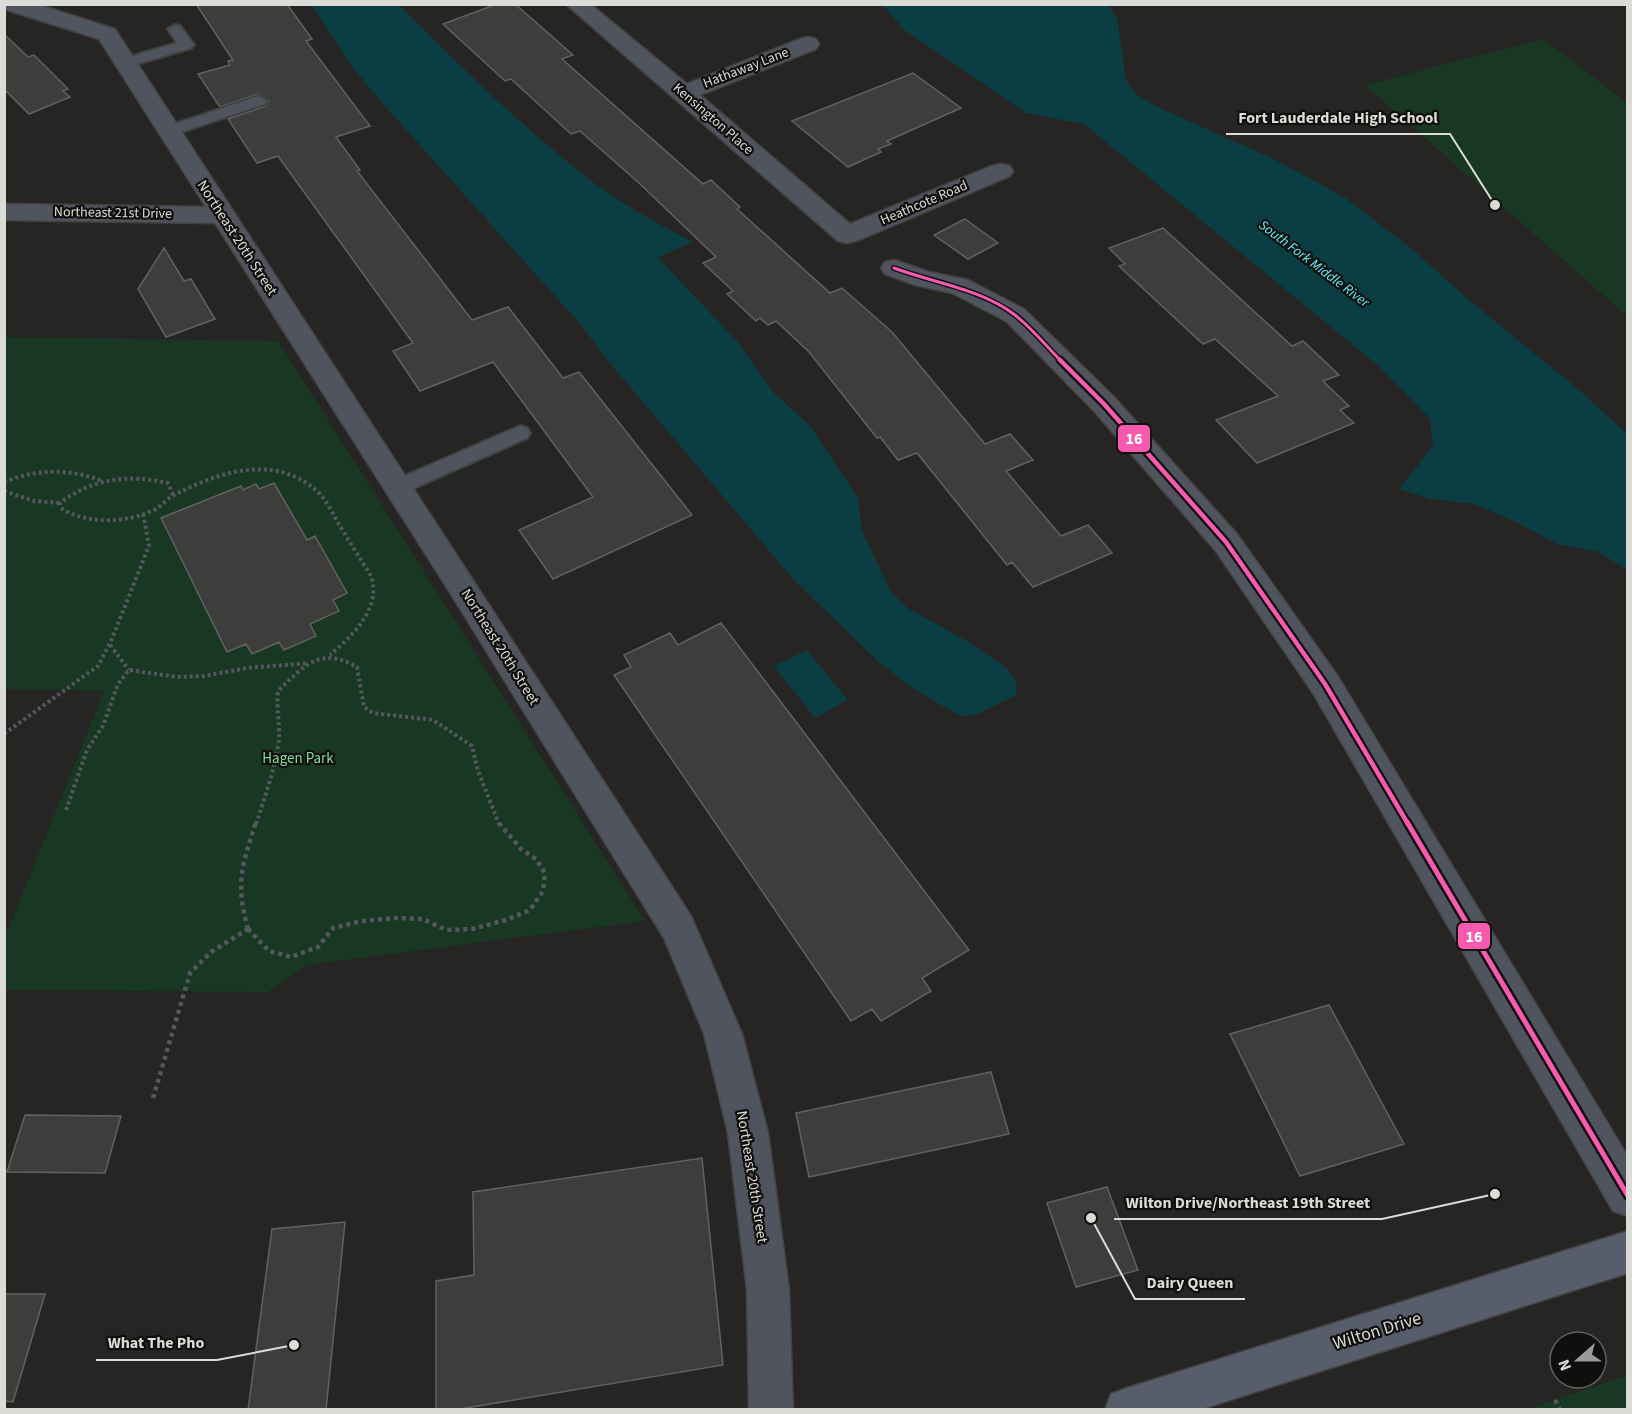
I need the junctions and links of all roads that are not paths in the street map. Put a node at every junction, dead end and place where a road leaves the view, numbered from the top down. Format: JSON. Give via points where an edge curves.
{"nodes":[{"id":1,"x":576,"y":4,"type":"edge"},
{"id":2,"x":13,"y":5,"type":"edge"},
{"id":3,"x":4,"y":14,"type":"edge"},
{"id":4,"x":175,"y":29,"type":"dead end"},
{"id":5,"x":808,"y":44,"type":"dead end"},
{"id":6,"x":125,"y":63,"type":"junction"},
{"id":7,"x":684,"y":93,"type":"junction"},
{"id":8,"x":260,"y":101,"type":"dead end"},
{"id":9,"x":169,"y":131,"type":"junction"},
{"id":10,"x":1001,"y":171,"type":"dead end"},
{"id":11,"x":4,"y":212,"type":"edge"},
{"id":12,"x":222,"y":215,"type":"junction"},
{"id":13,"x":847,"y":235,"type":"joint"},
{"id":14,"x":894,"y":268,"type":"dead end"},
{"id":15,"x":520,"y":433,"type":"dead end"},
{"id":16,"x":398,"y":487,"type":"junction"},
{"id":17,"x":1628,"y":1196,"type":"edge"},
{"id":18,"x":1628,"y":1252,"type":"edge"},
{"id":19,"x":771,"y":1410,"type":"edge"},
{"id":20,"x":1127,"y":1410,"type":"edge"}],
"edges":[{"from":1,"to":7,"type":"street","name":"Kensington Place"},
{"from":2,"to":3,"type":"street"},
{"from":2,"to":6,"type":"street","name":"Northeast 20th Street","via":[[107,34]]},
{"from":4,"to":6,"type":"lane","via":[[191,51]]},
{"from":5,"to":7,"type":"street","name":"Hathaway Lane"},
{"from":6,"to":9,"type":"street","name":"Northeast 20th Street"},
{"from":7,"to":13,"type":"street","name":"Kensington Place"},
{"from":8,"to":9,"type":"lane"},
{"from":9,"to":12,"type":"street","name":"Northeast 20th Street"},
{"from":10,"to":13,"type":"street","name":"Heathcote Road"},
{"from":11,"to":12,"type":"street","name":"Northeast 21st Drive"},
{"from":12,"to":16,"type":"street","name":"Northeast 20th Street"},
{"from":14,"to":17,"type":"street","via":[[959,286],[1015,315],[1104,404],[1226,542],[1325,684]]},
{"from":15,"to":16,"type":"lane"},
{"from":16,"to":19,"type":"street","name":"Northeast 20th Street","via":[[678,928],[723,1034],[748,1133],[768,1290]]},
{"from":18,"to":20,"type":"main road","name":"Wilton Drive"}]}
